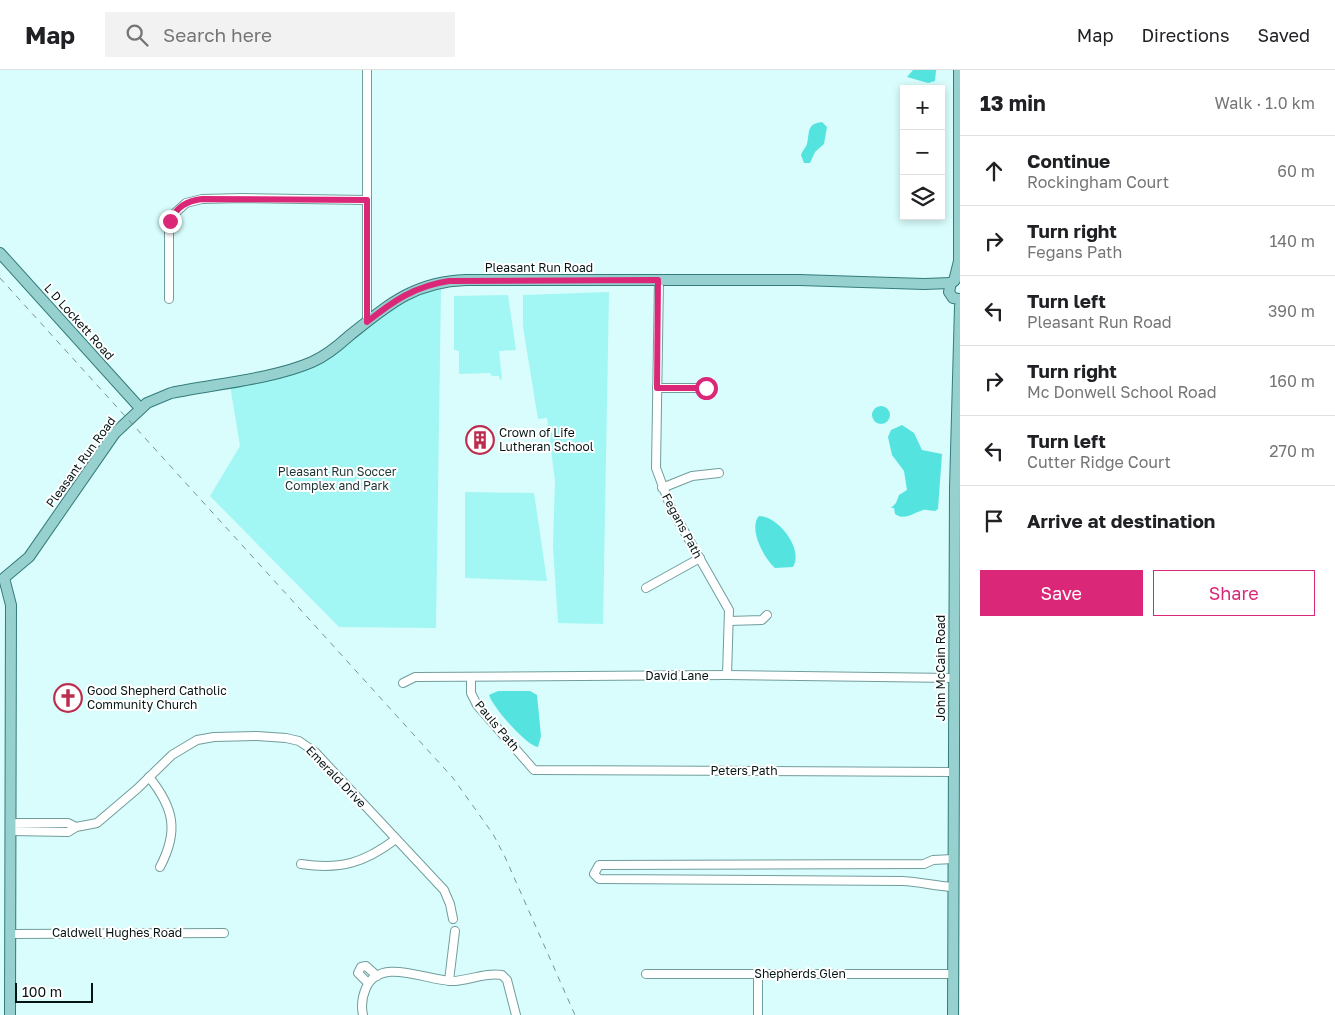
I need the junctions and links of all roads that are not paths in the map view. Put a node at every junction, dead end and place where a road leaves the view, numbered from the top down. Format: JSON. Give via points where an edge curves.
{"nodes":[{"id":1,"x":367,"y":70,"type":"edge"},
{"id":2,"x":959,"y":70,"type":"edge"},
{"id":3,"x":367,"y":200,"type":"junction"},
{"id":4,"x":0,"y":253,"type":"edge"},
{"id":5,"x":960,"y":262,"type":"edge"},
{"id":6,"x":658,"y":280,"type":"junction"},
{"id":7,"x":955,"y":281,"type":"edge"},
{"id":8,"x":924,"y":284,"type":"junction"},
{"id":9,"x":953,"y":298,"type":"edge"},
{"id":10,"x":168,"y":299,"type":"dead end"},
{"id":11,"x":367,"y":322,"type":"junction"},
{"id":12,"x":657,"y":388,"type":"junction"},
{"id":13,"x":706,"y":388,"type":"dead end"},
{"id":14,"x":140,"y":408,"type":"junction"},
{"id":15,"x":719,"y":473,"type":"dead end"},
{"id":16,"x":662,"y":488,"type":"junction"},
{"id":17,"x":957,"y":539,"type":"edge"},
{"id":18,"x":700,"y":558,"type":"junction"},
{"id":19,"x":957,"y":560,"type":"edge"},
{"id":20,"x":2,"y":579,"type":"edge"},
{"id":21,"x":646,"y":588,"type":"dead end"},
{"id":22,"x":767,"y":614,"type":"dead end"},
{"id":23,"x":729,"y":621,"type":"junction"},
{"id":24,"x":957,"y":662,"type":"edge"},
{"id":25,"x":727,"y":676,"type":"junction"},
{"id":26,"x":470,"y":677,"type":"junction"},
{"id":27,"x":954,"y":678,"type":"junction"},
{"id":28,"x":403,"y":684,"type":"dead end"},
{"id":29,"x":957,"y":756,"type":"edge"},
{"id":30,"x":534,"y":770,"type":"joint"},
{"id":31,"x":954,"y":772,"type":"junction"},
{"id":32,"x":149,"y":777,"type":"junction"},
{"id":33,"x":10,"y":827,"type":"junction"},
{"id":34,"x":396,"y":839,"type":"junction"},
{"id":35,"x":953,"y":859,"type":"junction"},
{"id":36,"x":301,"y":864,"type":"dead end"},
{"id":37,"x":840,"y":864,"type":"junction"},
{"id":38,"x":679,"y":865,"type":"junction"},
{"id":39,"x":762,"y":865,"type":"junction"},
{"id":40,"x":160,"y":868,"type":"dead end"},
{"id":41,"x":680,"y":880,"type":"junction"},
{"id":42,"x":762,"y":880,"type":"junction"},
{"id":43,"x":840,"y":881,"type":"junction"},
{"id":44,"x":953,"y":887,"type":"junction"},
{"id":45,"x":453,"y":919,"type":"dead end"},
{"id":46,"x":455,"y":931,"type":"dead end"},
{"id":47,"x":224,"y":933,"type":"dead end"},
{"id":48,"x":10,"y":934,"type":"junction"},
{"id":49,"x":646,"y":974,"type":"dead end"},
{"id":50,"x":758,"y":974,"type":"junction"},
{"id":51,"x":953,"y":974,"type":"junction"},
{"id":52,"x":377,"y":976,"type":"junction"},
{"id":53,"x":448,"y":981,"type":"junction"},
{"id":54,"x":368,"y":982,"type":"junction"},
{"id":55,"x":957,"y":992,"type":"edge"},
{"id":56,"x":10,"y":1015,"type":"edge"},
{"id":57,"x":363,"y":1015,"type":"edge"},
{"id":58,"x":516,"y":1015,"type":"edge"},
{"id":59,"x":758,"y":1015,"type":"edge"},
{"id":60,"x":953,"y":1015,"type":"edge"}],
"edges":[{"from":1,"to":3,"type":"street"},
{"from":2,"to":5,"type":"main road"},
{"from":3,"to":10,"type":"street","via":[[242,198],[186,202],[174,214],[169,228]]},
{"from":3,"to":11,"type":"street"},
{"from":4,"to":14,"type":"main road","name":"L D Lockett Road"},
{"from":5,"to":7,"type":"main road"},
{"from":6,"to":8,"type":"main road","name":"Pleasant Run Road","via":[[853,280]]},
{"from":6,"to":11,"type":"main road","name":"Pleasant Run Road","via":[[449,281],[407,293]]},
{"from":6,"to":12,"type":"street","name":"Fegans Path"},
{"from":7,"to":8,"type":"main road","name":"Pleasant Run Road"},
{"from":7,"to":9,"type":"main road"},
{"from":8,"to":9,"type":"main road","name":"Pleasant Run Road"},
{"from":9,"to":17,"type":"main road","name":"John McCain Road","via":[[958,322]]},
{"from":11,"to":14,"type":"main road","name":"Pleasant Run Road","via":[[313,362],[280,372],[171,393]]},
{"from":12,"to":13,"type":"street"},
{"from":12,"to":16,"type":"street","name":"Fegans Path","via":[[656,468]]},
{"from":14,"to":20,"type":"main road","name":"Pleasant Run Road","via":[[115,433],[29,557]]},
{"from":15,"to":16,"type":"street","via":[[692,476]]},
{"from":16,"to":18,"type":"street","name":"Fegans Path"},
{"from":17,"to":19,"type":"main road","name":"John McCain Road"},
{"from":18,"to":21,"type":"street"},
{"from":18,"to":23,"type":"street","name":"Fegans Path","via":[[729,610]]},
{"from":19,"to":24,"type":"main road","name":"John McCain Road"},
{"from":20,"to":33,"type":"main road","via":[[11,604]]},
{"from":22,"to":23,"type":"street","via":[[762,620]]},
{"from":23,"to":25,"type":"street","name":"Fegans Path"},
{"from":24,"to":27,"type":"main road","name":"John McCain Road"},
{"from":25,"to":26,"type":"street","name":"David Lane"},
{"from":25,"to":27,"type":"street","name":"David Lane"},
{"from":26,"to":28,"type":"street","name":"David Lane","via":[[415,677]]},
{"from":26,"to":30,"type":"street","name":"Pauls Path","via":[[471,693],[477,706]]},
{"from":27,"to":29,"type":"main road","name":"John McCain Road"},
{"from":29,"to":31,"type":"main road","name":"John McCain Road"},
{"from":30,"to":31,"type":"street","name":"Peters Path"},
{"from":31,"to":35,"type":"main road","name":"John McCain Road"},
{"from":32,"to":33,"type":"street","name":"Emerald Drive","via":[[97,823],[76,827],[68,823]]},
{"from":32,"to":34,"type":"street","name":"Emerald Drive","via":[[172,755],[196,740],[214,736],[286,738],[315,752]]},
{"from":32,"to":40,"type":"street","via":[[163,795],[172,821],[169,846]]},
{"from":33,"to":48,"type":"main road"},
{"from":34,"to":36,"type":"street","via":[[375,855],[351,863]]},
{"from":34,"to":45,"type":"street","name":"Emerald Drive","via":[[444,890]]},
{"from":35,"to":37,"type":"street","via":[[924,864]]},
{"from":35,"to":44,"type":"main road","name":"John McCain Road"},
{"from":37,"to":39,"type":"street"},
{"from":37,"to":43,"type":"street"},
{"from":38,"to":39,"type":"street"},
{"from":38,"to":41,"type":"street"},
{"from":38,"to":41,"type":"street","via":[[599,865],[594,874],[599,879]]},
{"from":39,"to":42,"type":"street"},
{"from":41,"to":42,"type":"street"},
{"from":42,"to":43,"type":"street"},
{"from":43,"to":44,"type":"street","via":[[924,882],[932,886]]},
{"from":44,"to":51,"type":"main road","name":"John McCain Road"},
{"from":46,"to":53,"type":"street"},
{"from":47,"to":48,"type":"street","name":"Caldwell Hughes Road"},
{"from":48,"to":56,"type":"main road"},
{"from":49,"to":50,"type":"street","name":"Shepherds Glen"},
{"from":50,"to":51,"type":"street","name":"Shepherds Glen"},
{"from":50,"to":59,"type":"street"},
{"from":51,"to":55,"type":"main road","name":"John McCain Road"},
{"from":52,"to":53,"type":"street","via":[[394,971]]},
{"from":52,"to":54,"type":"street"},
{"from":52,"to":54,"type":"street","via":[[366,966],[361,967],[358,973]]},
{"from":53,"to":58,"type":"street","via":[[502,975],[507,980]]},
{"from":54,"to":57,"type":"street","via":[[362,1000]]},
{"from":55,"to":60,"type":"main road","name":"John McCain Road"}]}
